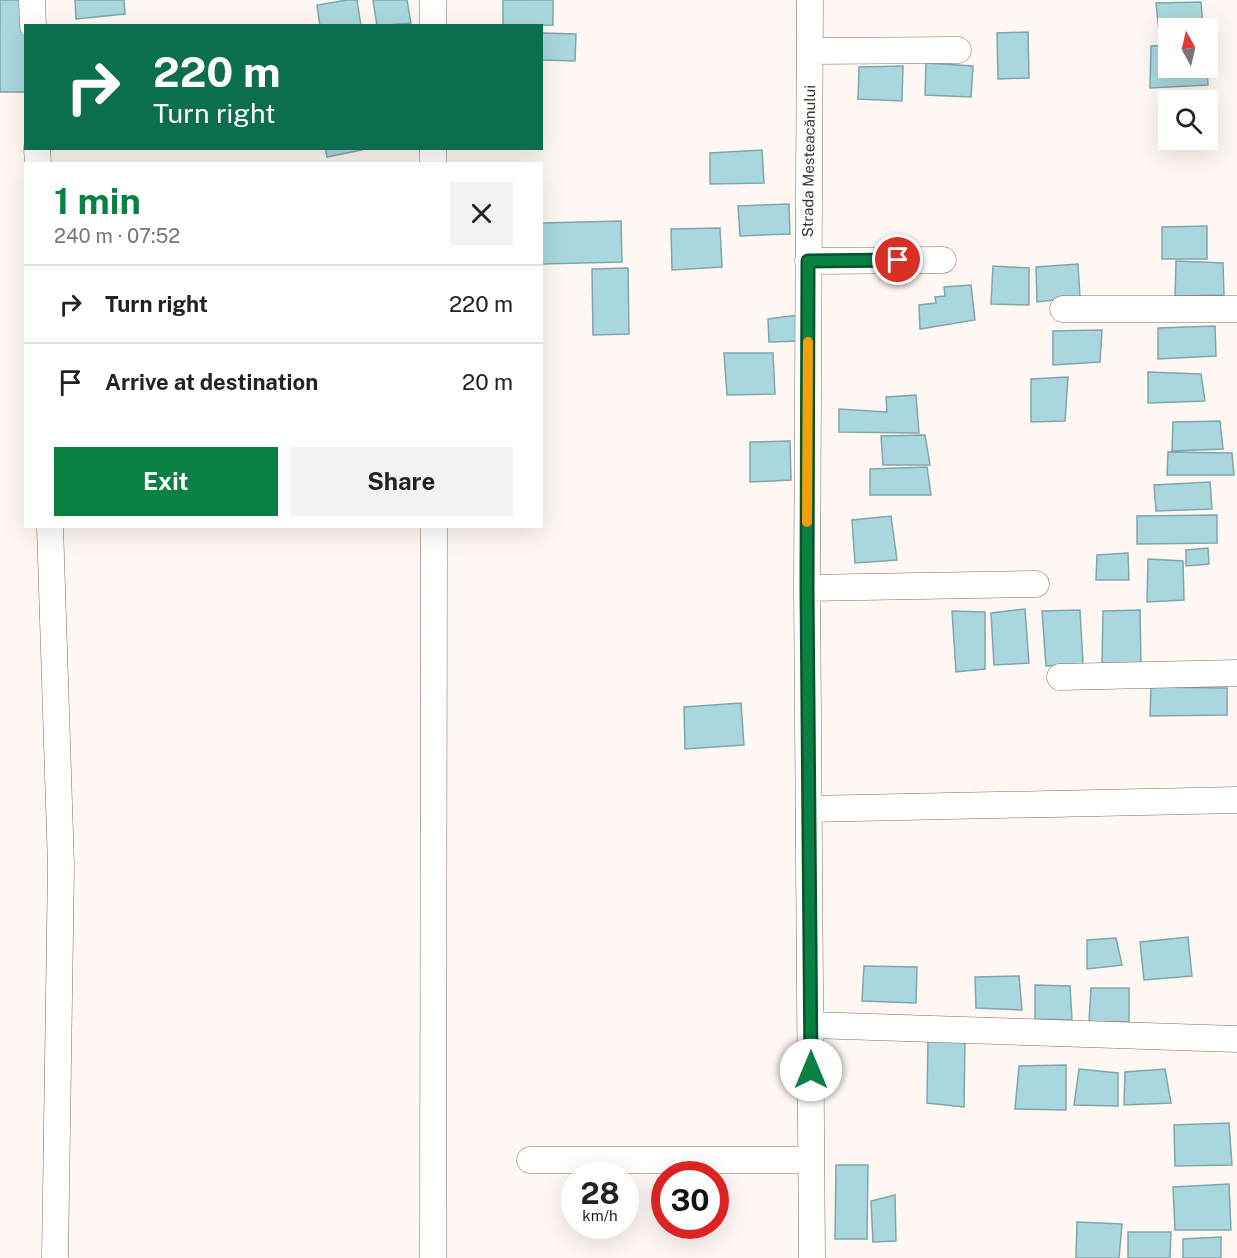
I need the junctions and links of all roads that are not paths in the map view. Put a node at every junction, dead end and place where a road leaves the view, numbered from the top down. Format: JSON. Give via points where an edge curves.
{"nodes":[{"id":1,"x":32,"y":0,"type":"edge"},
{"id":2,"x":433,"y":0,"type":"edge"},
{"id":3,"x":810,"y":0,"type":"edge"},
{"id":4,"x":33,"y":24,"type":"edge"},
{"id":5,"x":433,"y":24,"type":"edge"},
{"id":6,"x":958,"y":50,"type":"dead end"},
{"id":7,"x":810,"y":51,"type":"junction"},
{"id":8,"x":943,"y":260,"type":"dead end"},
{"id":9,"x":808,"y":261,"type":"junction"},
{"id":10,"x":1063,"y":309,"type":"dead end"},
{"id":11,"x":1237,"y":309,"type":"edge"},
{"id":12,"x":50,"y":528,"type":"edge"},
{"id":13,"x":434,"y":528,"type":"edge"},
{"id":14,"x":1036,"y":584,"type":"dead end"},
{"id":15,"x":807,"y":588,"type":"junction"},
{"id":16,"x":1237,"y":672,"type":"edge"},
{"id":17,"x":1060,"y":677,"type":"dead end"},
{"id":18,"x":1237,"y":800,"type":"edge"},
{"id":19,"x":809,"y":809,"type":"junction"},
{"id":20,"x":810,"y":1025,"type":"junction"},
{"id":21,"x":1237,"y":1039,"type":"edge"},
{"id":22,"x":530,"y":1160,"type":"dead end"},
{"id":23,"x":811,"y":1160,"type":"junction"},
{"id":24,"x":55,"y":1258,"type":"edge"},
{"id":25,"x":433,"y":1258,"type":"edge"},
{"id":26,"x":812,"y":1258,"type":"edge"}],
"edges":[{"from":1,"to":4,"type":"street"},
{"from":2,"to":5,"type":"street"},
{"from":3,"to":7,"type":"street","name":"Strada Mesteacănului"},
{"from":6,"to":7,"type":"street"},
{"from":7,"to":9,"type":"street","name":"Strada Mesteacănului"},
{"from":8,"to":9,"type":"street"},
{"from":9,"to":15,"type":"street","name":"Strada Mesteacănului"},
{"from":10,"to":11,"type":"street"},
{"from":12,"to":24,"type":"street","via":[[61,866]]},
{"from":13,"to":25,"type":"street"},
{"from":14,"to":15,"type":"street"},
{"from":15,"to":19,"type":"street","name":"Strada Mesteacănului"},
{"from":16,"to":17,"type":"street"},
{"from":18,"to":19,"type":"street"},
{"from":19,"to":20,"type":"street","name":"Strada Mesteacănului"},
{"from":20,"to":21,"type":"street"},
{"from":20,"to":23,"type":"street","name":"Strada Mesteacănului"},
{"from":22,"to":23,"type":"street"},
{"from":23,"to":26,"type":"street","name":"Strada Mesteacănului"}]}
